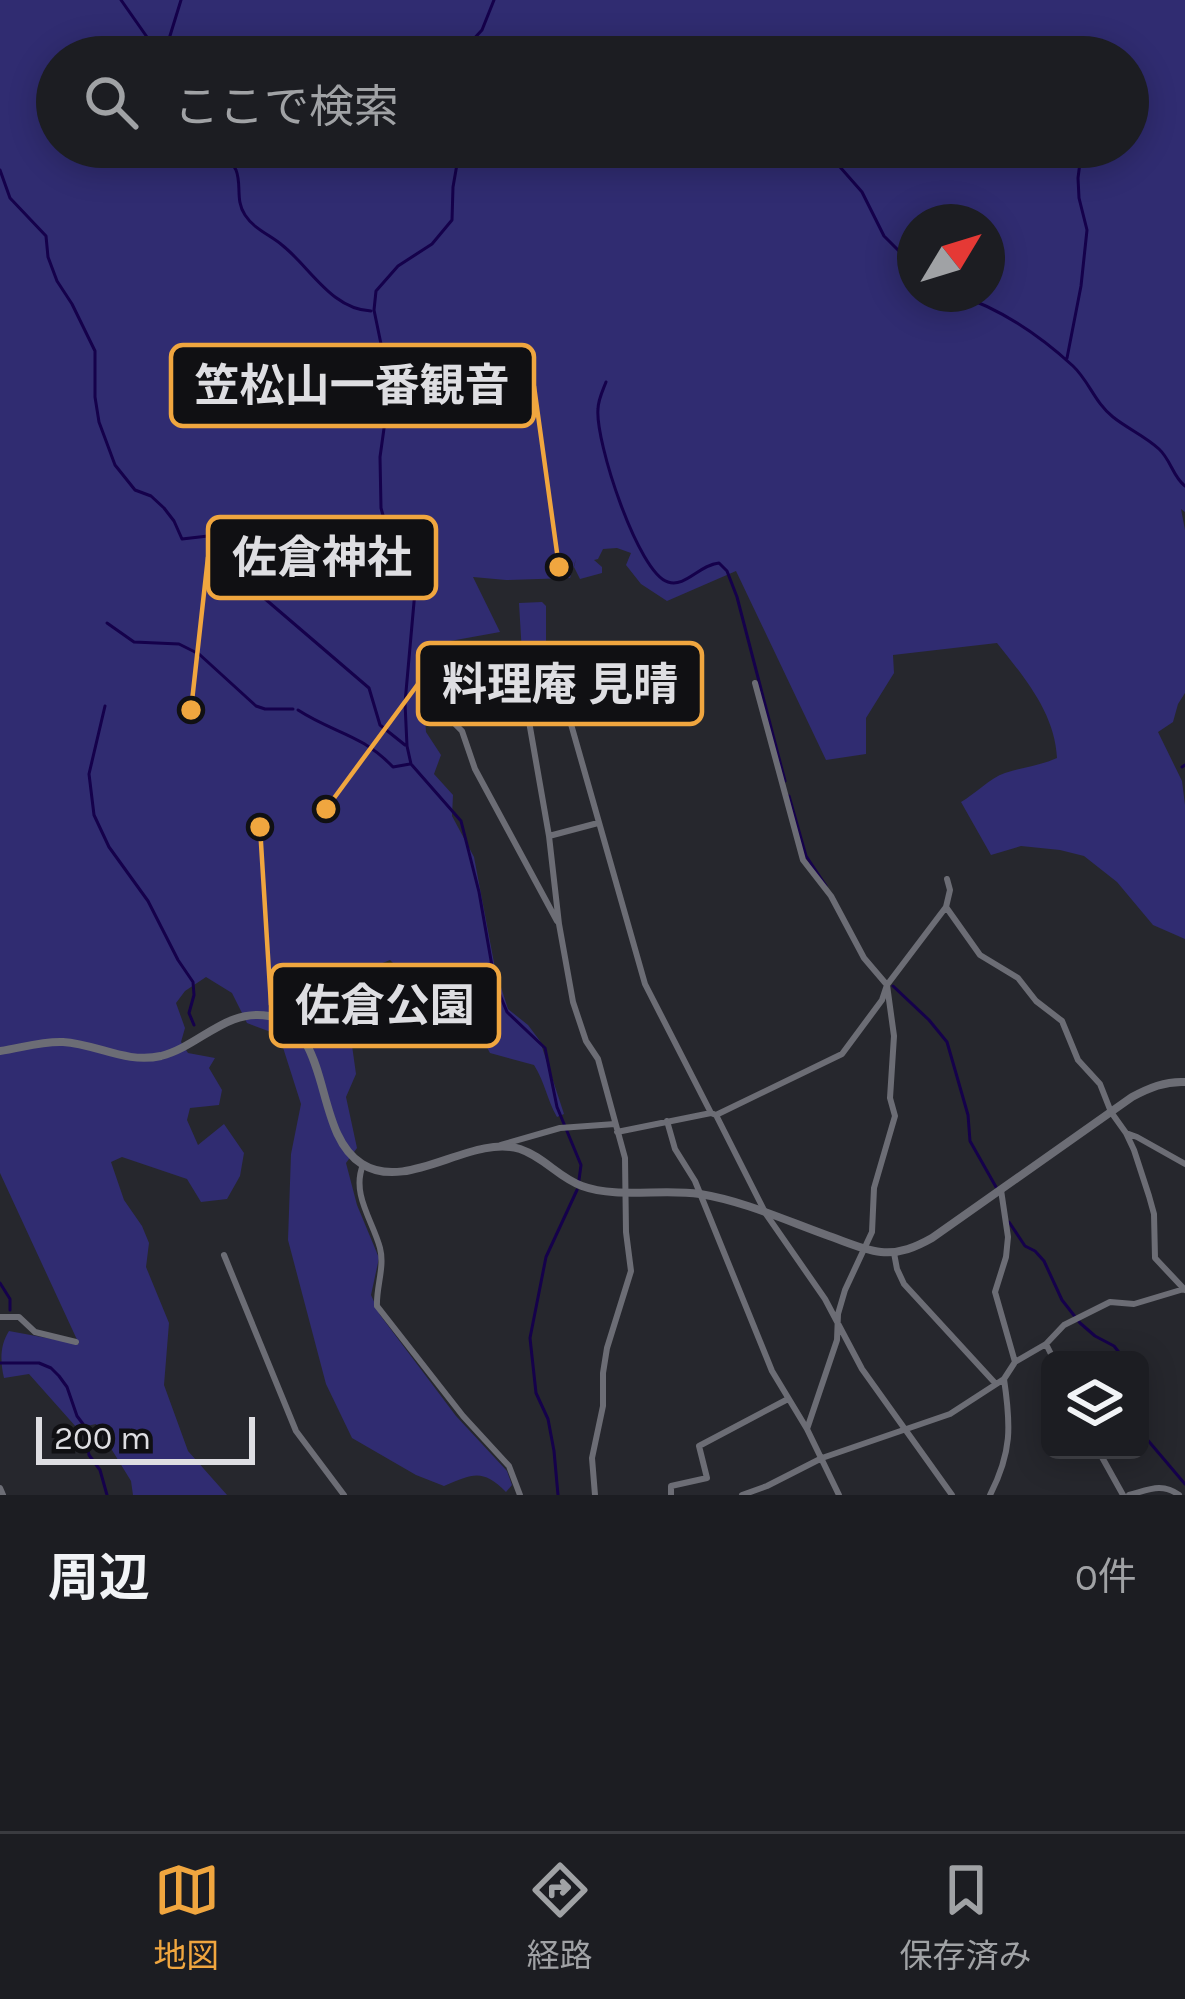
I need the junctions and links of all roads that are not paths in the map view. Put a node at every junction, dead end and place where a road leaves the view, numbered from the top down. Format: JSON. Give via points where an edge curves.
{"nodes":[{"id":1,"x":755,"y":682,"type":"dead end"},
{"id":2,"x":565,"y":703,"type":"dead end"},
{"id":3,"x":527,"y":710,"type":"dead end"},
{"id":4,"x":449,"y":718,"type":"dead end"},
{"id":5,"x":598,"y":823,"type":"junction"},
{"id":6,"x":549,"y":836,"type":"junction"},
{"id":7,"x":947,"y":879,"type":"dead end"},
{"id":8,"x":946,"y":907,"type":"junction"},
{"id":9,"x":559,"y":924,"type":"junction"},
{"id":10,"x":886,"y":985,"type":"junction"},
{"id":11,"x":0,"y":1051,"type":"edge"},
{"id":12,"x":1185,"y":1082,"type":"edge"},
{"id":13,"x":1111,"y":1112,"type":"junction"},
{"id":14,"x":714,"y":1114,"type":"junction"},
{"id":15,"x":667,"y":1120,"type":"junction"},
{"id":16,"x":616,"y":1128,"type":"junction"},
{"id":17,"x":1126,"y":1133,"type":"junction"},
{"id":18,"x":498,"y":1146,"type":"junction"},
{"id":19,"x":1185,"y":1164,"type":"edge"},
{"id":20,"x":363,"y":1165,"type":"junction"},
{"id":21,"x":1001,"y":1190,"type":"junction"},
{"id":22,"x":627,"y":1191,"type":"junction"},
{"id":23,"x":700,"y":1194,"type":"junction"},
{"id":24,"x":766,"y":1214,"type":"junction"},
{"id":25,"x":866,"y":1250,"type":"junction"},
{"id":26,"x":894,"y":1253,"type":"junction"},
{"id":27,"x":224,"y":1255,"type":"dead end"},
{"id":28,"x":1184,"y":1290,"type":"edge"},
{"id":29,"x":0,"y":1316,"type":"edge"},
{"id":30,"x":838,"y":1327,"type":"junction"},
{"id":31,"x":76,"y":1342,"type":"dead end"},
{"id":32,"x":1046,"y":1344,"type":"junction"},
{"id":33,"x":1050,"y":1351,"type":"edge"},
{"id":34,"x":1015,"y":1363,"type":"junction"},
{"id":35,"x":1004,"y":1379,"type":"junction"},
{"id":36,"x":995,"y":1383,"type":"junction"},
{"id":37,"x":788,"y":1399,"type":"junction"},
{"id":38,"x":807,"y":1430,"type":"junction"},
{"id":39,"x":906,"y":1430,"type":"junction"},
{"id":40,"x":822,"y":1458,"type":"junction"},
{"id":41,"x":1104,"y":1459,"type":"edge"},
{"id":42,"x":344,"y":1495,"type":"edge"},
{"id":43,"x":520,"y":1495,"type":"edge"},
{"id":44,"x":595,"y":1495,"type":"edge"},
{"id":45,"x":671,"y":1495,"type":"edge"},
{"id":46,"x":742,"y":1495,"type":"edge"},
{"id":47,"x":839,"y":1495,"type":"edge"},
{"id":48,"x":952,"y":1495,"type":"edge"},
{"id":49,"x":990,"y":1495,"type":"edge"},
{"id":50,"x":1126,"y":1495,"type":"edge"},
{"id":51,"x":1179,"y":1495,"type":"edge"}],
"edges":[{"from":1,"to":10,"type":"street","via":[[803,860]]},
{"from":2,"to":5,"type":"street"},
{"from":3,"to":6,"type":"street"},
{"from":4,"to":9,"type":"street"},
{"from":5,"to":6,"type":"street"},
{"from":5,"to":14,"type":"street","via":[[645,984]]},
{"from":6,"to":9,"type":"street"},
{"from":7,"to":8,"type":"street"},
{"from":8,"to":10,"type":"street"},
{"from":8,"to":13,"type":"street","via":[[980,955],[1062,1021]]},
{"from":9,"to":16,"type":"street","via":[[573,1002]]},
{"from":10,"to":14,"type":"street","via":[[842,1054]]},
{"from":10,"to":25,"type":"street","via":[[895,1116]]},
{"from":11,"to":20,"type":"street","via":[[63,1042],[142,1058],[176,1050],[236,1017],[277,1018],[308,1048],[335,1129]]},
{"from":12,"to":13,"type":"street","via":[[1154,1086]]},
{"from":13,"to":17,"type":"street"},
{"from":13,"to":21,"type":"street"},
{"from":14,"to":15,"type":"street"},
{"from":14,"to":24,"type":"street"},
{"from":15,"to":16,"type":"street"},
{"from":15,"to":23,"type":"street"},
{"from":16,"to":18,"type":"street","via":[[568,1128]]},
{"from":16,"to":22,"type":"street"},
{"from":17,"to":19,"type":"street"},
{"from":17,"to":28,"type":"street","via":[[1154,1214],[1155,1258]]},
{"from":18,"to":20,"type":"street","via":[[415,1169]]},
{"from":18,"to":22,"type":"street","via":[[530,1153],[579,1185]]},
{"from":20,"to":43,"type":"street","via":[[363,1207],[382,1252],[377,1306],[508,1466]]},
{"from":21,"to":26,"type":"street","via":[[932,1238]]},
{"from":21,"to":34,"type":"street","via":[[1008,1237],[995,1292]]},
{"from":22,"to":23,"type":"street"},
{"from":22,"to":44,"type":"street","via":[[631,1271],[602,1373]]},
{"from":23,"to":24,"type":"street"},
{"from":23,"to":37,"type":"street"},
{"from":24,"to":25,"type":"street"},
{"from":24,"to":30,"type":"street"},
{"from":25,"to":26,"type":"street"},
{"from":25,"to":30,"type":"street","via":[[845,1290]]},
{"from":26,"to":36,"type":"street","via":[[904,1284]]},
{"from":27,"to":42,"type":"street","via":[[296,1431]]},
{"from":28,"to":32,"type":"street","via":[[1110,1302]]},
{"from":29,"to":31,"type":"street"},
{"from":30,"to":38,"type":"street"},
{"from":30,"to":39,"type":"street"},
{"from":32,"to":33,"type":"street"},
{"from":32,"to":34,"type":"street"},
{"from":34,"to":35,"type":"street"},
{"from":35,"to":36,"type":"street"},
{"from":35,"to":49,"type":"street","via":[[1010,1440]]},
{"from":36,"to":39,"type":"street","via":[[950,1414]]},
{"from":37,"to":38,"type":"street"},
{"from":37,"to":45,"type":"street","via":[[699,1446],[707,1478],[671,1486]]},
{"from":38,"to":40,"type":"street"},
{"from":39,"to":40,"type":"street"},
{"from":39,"to":48,"type":"street"},
{"from":40,"to":46,"type":"street"},
{"from":40,"to":47,"type":"street"},
{"from":41,"to":50,"type":"street"},
{"from":50,"to":51,"type":"street","via":[[1168,1487]]}]}
